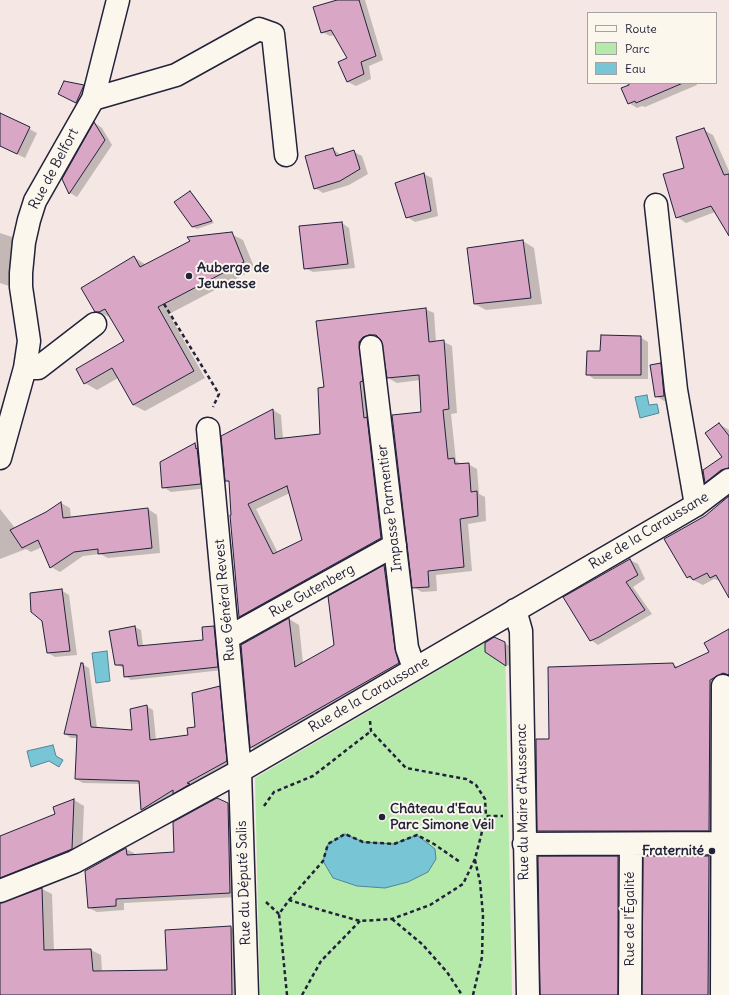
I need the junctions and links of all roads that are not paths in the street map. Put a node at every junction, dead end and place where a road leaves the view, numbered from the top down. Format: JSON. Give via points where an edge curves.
{"nodes":[{"id":1,"x":118,"y":0,"type":"edge"},
{"id":2,"x":93,"y":99,"type":"junction"},
{"id":3,"x":286,"y":155,"type":"dead end"},
{"id":4,"x":656,"y":205,"type":"dead end"},
{"id":5,"x":95,"y":324,"type":"dead end"},
{"id":6,"x":371,"y":347,"type":"dead end"},
{"id":7,"x":32,"y":368,"type":"junction"},
{"id":8,"x":208,"y":429,"type":"road end"},
{"id":9,"x":0,"y":458,"type":"edge"},
{"id":10,"x":729,"y":480,"type":"edge"},
{"id":11,"x":696,"y":505,"type":"junction"},
{"id":12,"x":395,"y":545,"type":"junction"},
{"id":13,"x":515,"y":610,"type":"junction"},
{"id":14,"x":229,"y":637,"type":"junction"},
{"id":15,"x":414,"y":668,"type":"junction"},
{"id":16,"x":723,"y":686,"type":"dead end"},
{"id":17,"x":240,"y":770,"type":"junction"},
{"id":18,"x":726,"y":843,"type":"edge"},
{"id":19,"x":524,"y":844,"type":"junction"},
{"id":20,"x":631,"y":844,"type":"junction"},
{"id":21,"x":0,"y":892,"type":"edge"},
{"id":22,"x":247,"y":995,"type":"edge"},
{"id":23,"x":528,"y":995,"type":"edge"},
{"id":24,"x":630,"y":995,"type":"edge"},
{"id":25,"x":722,"y":995,"type":"edge"}],
"edges":[{"from":1,"to":2,"type":"street","name":"Rue de Belfort"},
{"from":2,"to":3,"type":"street","via":[[176,75],[259,29],[272,34]]},
{"from":2,"to":7,"type":"street","name":"Rue de Belfort","via":[[35,201],[28,220],[21,273]]},
{"from":4,"to":11,"type":"street","via":[[676,390]]},
{"from":5,"to":7,"type":"street"},
{"from":6,"to":12,"type":"street","name":"Impasse Parmentier"},
{"from":7,"to":9,"type":"street","name":"Rue de Belfort"},
{"from":8,"to":14,"type":"street","name":"Rue Général Revest"},
{"from":10,"to":11,"type":"street","name":"Rue de la Caraussane"},
{"from":11,"to":13,"type":"street","name":"Rue de la Caraussane"},
{"from":12,"to":14,"type":"street","name":"Rue Gutenberg"},
{"from":12,"to":15,"type":"street","name":"Impasse Parmentier","via":[[406,648]]},
{"from":13,"to":15,"type":"street","name":"Rue de la Caraussane"},
{"from":13,"to":19,"type":"street","name":"Rue du Maire d'Aussenac","via":[[521,631]]},
{"from":14,"to":17,"type":"street","name":"Rue Général Revest"},
{"from":15,"to":17,"type":"street","name":"Rue de la Caraussane"},
{"from":16,"to":18,"type":"street"},
{"from":17,"to":21,"type":"street","name":"Rue de la Caraussane","via":[[74,862]]},
{"from":17,"to":22,"type":"street","name":"Rue du Député Salis"},
{"from":18,"to":20,"type":"street"},
{"from":18,"to":25,"type":"street"},
{"from":19,"to":20,"type":"street"},
{"from":19,"to":23,"type":"street","name":"Rue du Maire d'Aussenac"},
{"from":20,"to":24,"type":"street","name":"Rue de l'Égalité"}]}
